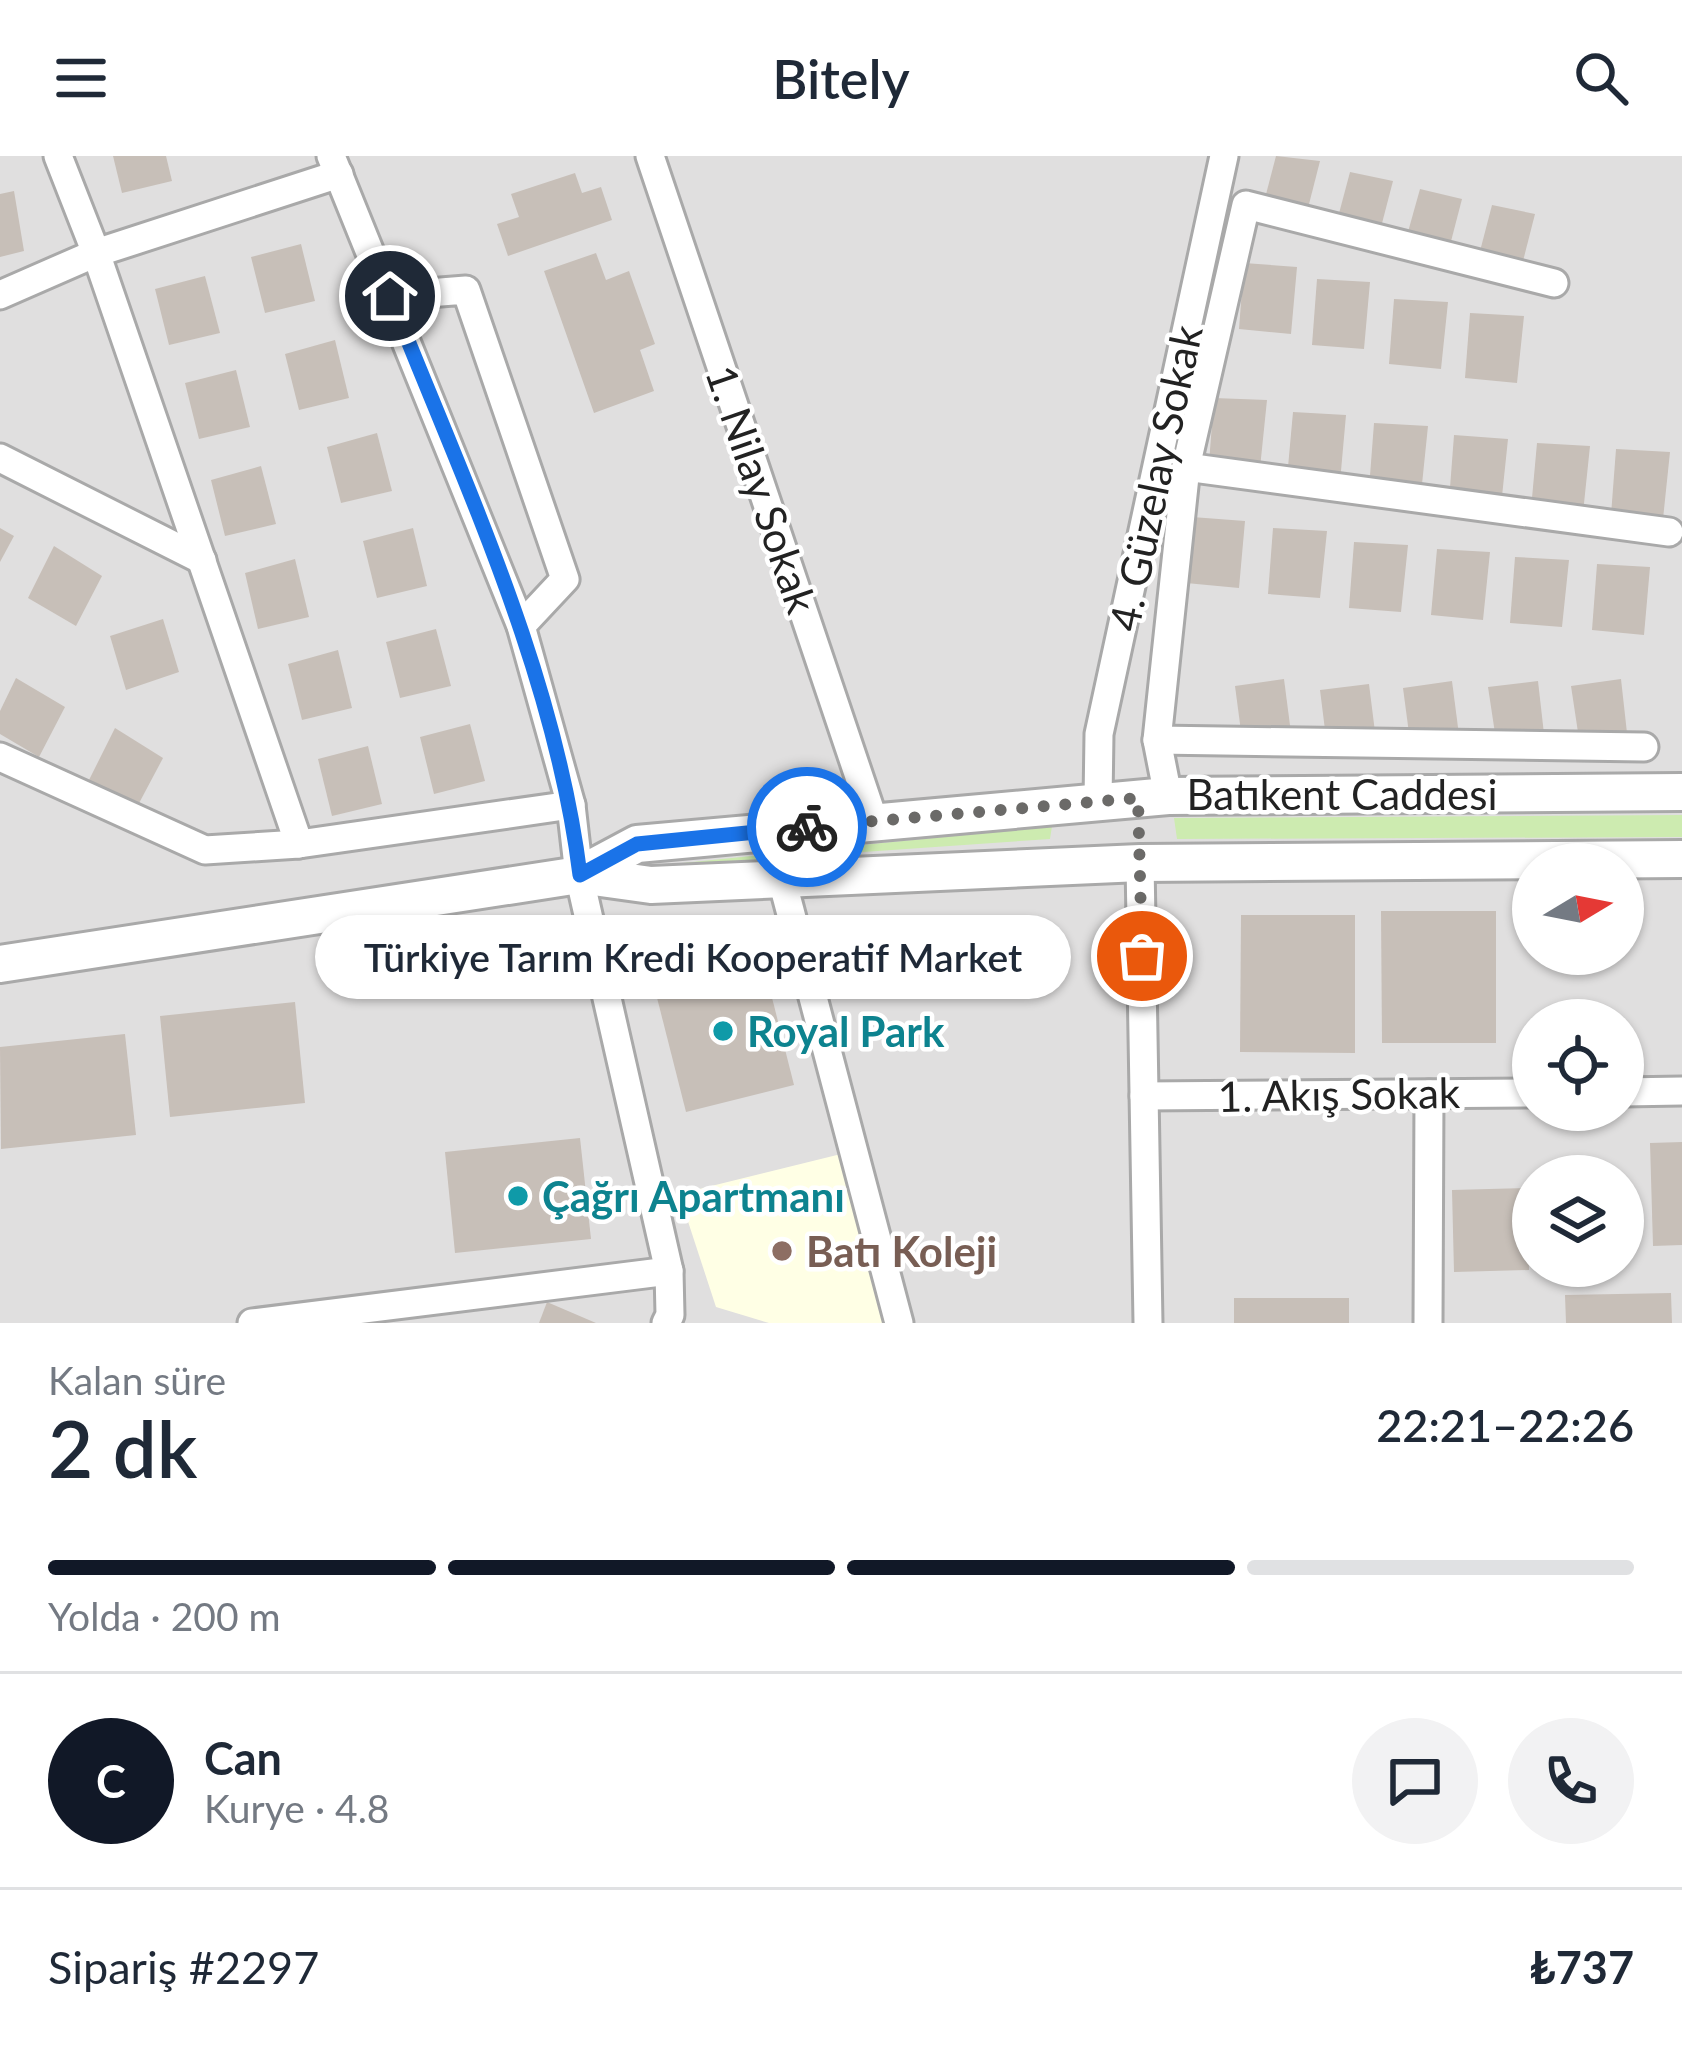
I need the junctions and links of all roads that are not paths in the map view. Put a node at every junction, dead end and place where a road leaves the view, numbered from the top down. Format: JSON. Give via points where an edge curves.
{"nodes":[{"id":1,"x":58,"y":156,"type":"edge"},
{"id":2,"x":650,"y":156,"type":"edge"},
{"id":3,"x":1224,"y":156,"type":"edge"},
{"id":4,"x":335,"y":165,"type":"edge"},
{"id":5,"x":96,"y":253,"type":"junction"},
{"id":6,"x":1555,"y":283,"type":"dead end"},
{"id":7,"x":0,"y":296,"type":"edge"},
{"id":8,"x":390,"y":296,"type":"junction"},
{"id":9,"x":0,"y":458,"type":"edge"},
{"id":10,"x":1186,"y":466,"type":"junction"},
{"id":11,"x":1669,"y":532,"type":"dead end"},
{"id":12,"x":202,"y":560,"type":"junction"},
{"id":13,"x":520,"y":626,"type":"junction"},
{"id":14,"x":1157,"y":740,"type":"junction"},
{"id":15,"x":1644,"y":747,"type":"dead end"},
{"id":16,"x":0,"y":757,"type":"edge"},
{"id":17,"x":1682,"y":792,"type":"edge"},
{"id":18,"x":1153,"y":797,"type":"junction"},
{"id":19,"x":1098,"y":801,"type":"junction"},
{"id":20,"x":571,"y":805,"type":"junction"},
{"id":21,"x":874,"y":821,"type":"junction"},
{"id":22,"x":299,"y":844,"type":"junction"},
{"id":23,"x":1682,"y":860,"type":"edge"},
{"id":24,"x":1140,"y":863,"type":"junction"},
{"id":25,"x":580,"y":875,"type":"junction"},
{"id":26,"x":782,"y":880,"type":"junction"},
{"id":27,"x":0,"y":964,"type":"edge"},
{"id":28,"x":1682,"y":1091,"type":"edge"},
{"id":29,"x":1644,"y":1092,"type":"edge"},
{"id":30,"x":1512,"y":1093,"type":"edge"},
{"id":31,"x":1429,"y":1094,"type":"junction"},
{"id":32,"x":1144,"y":1096,"type":"junction"},
{"id":33,"x":669,"y":1271,"type":"junction"},
{"id":34,"x":675,"y":1320,"type":"edge"},
{"id":35,"x":252,"y":1323,"type":"edge"},
{"id":36,"x":899,"y":1323,"type":"edge"},
{"id":37,"x":1148,"y":1323,"type":"edge"},
{"id":38,"x":1428,"y":1323,"type":"edge"}],
"edges":[{"from":1,"to":5,"type":"street"},
{"from":2,"to":21,"type":"street","name":"1. Nilay Sokak"},
{"from":3,"to":19,"type":"street","name":"4. Güzelay Sokak","via":[[1099,734]]},
{"from":4,"to":5,"type":"street"},
{"from":4,"to":8,"type":"street"},
{"from":5,"to":7,"type":"street"},
{"from":5,"to":12,"type":"street"},
{"from":6,"to":10,"type":"street","via":[[1246,205]]},
{"from":8,"to":13,"type":"street"},
{"from":8,"to":13,"type":"street","via":[[466,290],[565,579]]},
{"from":9,"to":12,"type":"street"},
{"from":10,"to":11,"type":"street"},
{"from":10,"to":14,"type":"street"},
{"from":12,"to":22,"type":"street"},
{"from":13,"to":20,"type":"street"},
{"from":14,"to":15,"type":"street"},
{"from":14,"to":18,"type":"street"},
{"from":16,"to":22,"type":"street","via":[[206,850]]},
{"from":17,"to":18,"type":"street","name":"Batıkent Caddesi"},
{"from":18,"to":19,"type":"street","name":"Batıkent Caddesi"},
{"from":18,"to":24,"type":"street"},
{"from":19,"to":21,"type":"street","name":"Batıkent Caddesi"},
{"from":20,"to":22,"type":"street"},
{"from":20,"to":25,"type":"street"},
{"from":21,"to":25,"type":"street","name":"Batıkent Caddesi","via":[[637,844]]},
{"from":23,"to":24,"type":"street","name":"Batıkent Caddesi"},
{"from":24,"to":26,"type":"street","name":"Batıkent Caddesi"},
{"from":24,"to":32,"type":"street"},
{"from":25,"to":26,"type":"street","name":"Batıkent Caddesi","via":[[650,885]]},
{"from":25,"to":27,"type":"street","name":"Batıkent Caddesi"},
{"from":25,"to":33,"type":"street"},
{"from":26,"to":36,"type":"street"},
{"from":28,"to":29,"type":"street"},
{"from":30,"to":31,"type":"street","name":"1. Akış Sokak"},
{"from":31,"to":32,"type":"street","name":"1. Akış Sokak"},
{"from":31,"to":38,"type":"street"},
{"from":32,"to":37,"type":"street"},
{"from":33,"to":34,"type":"street"},
{"from":33,"to":35,"type":"street"}]}
